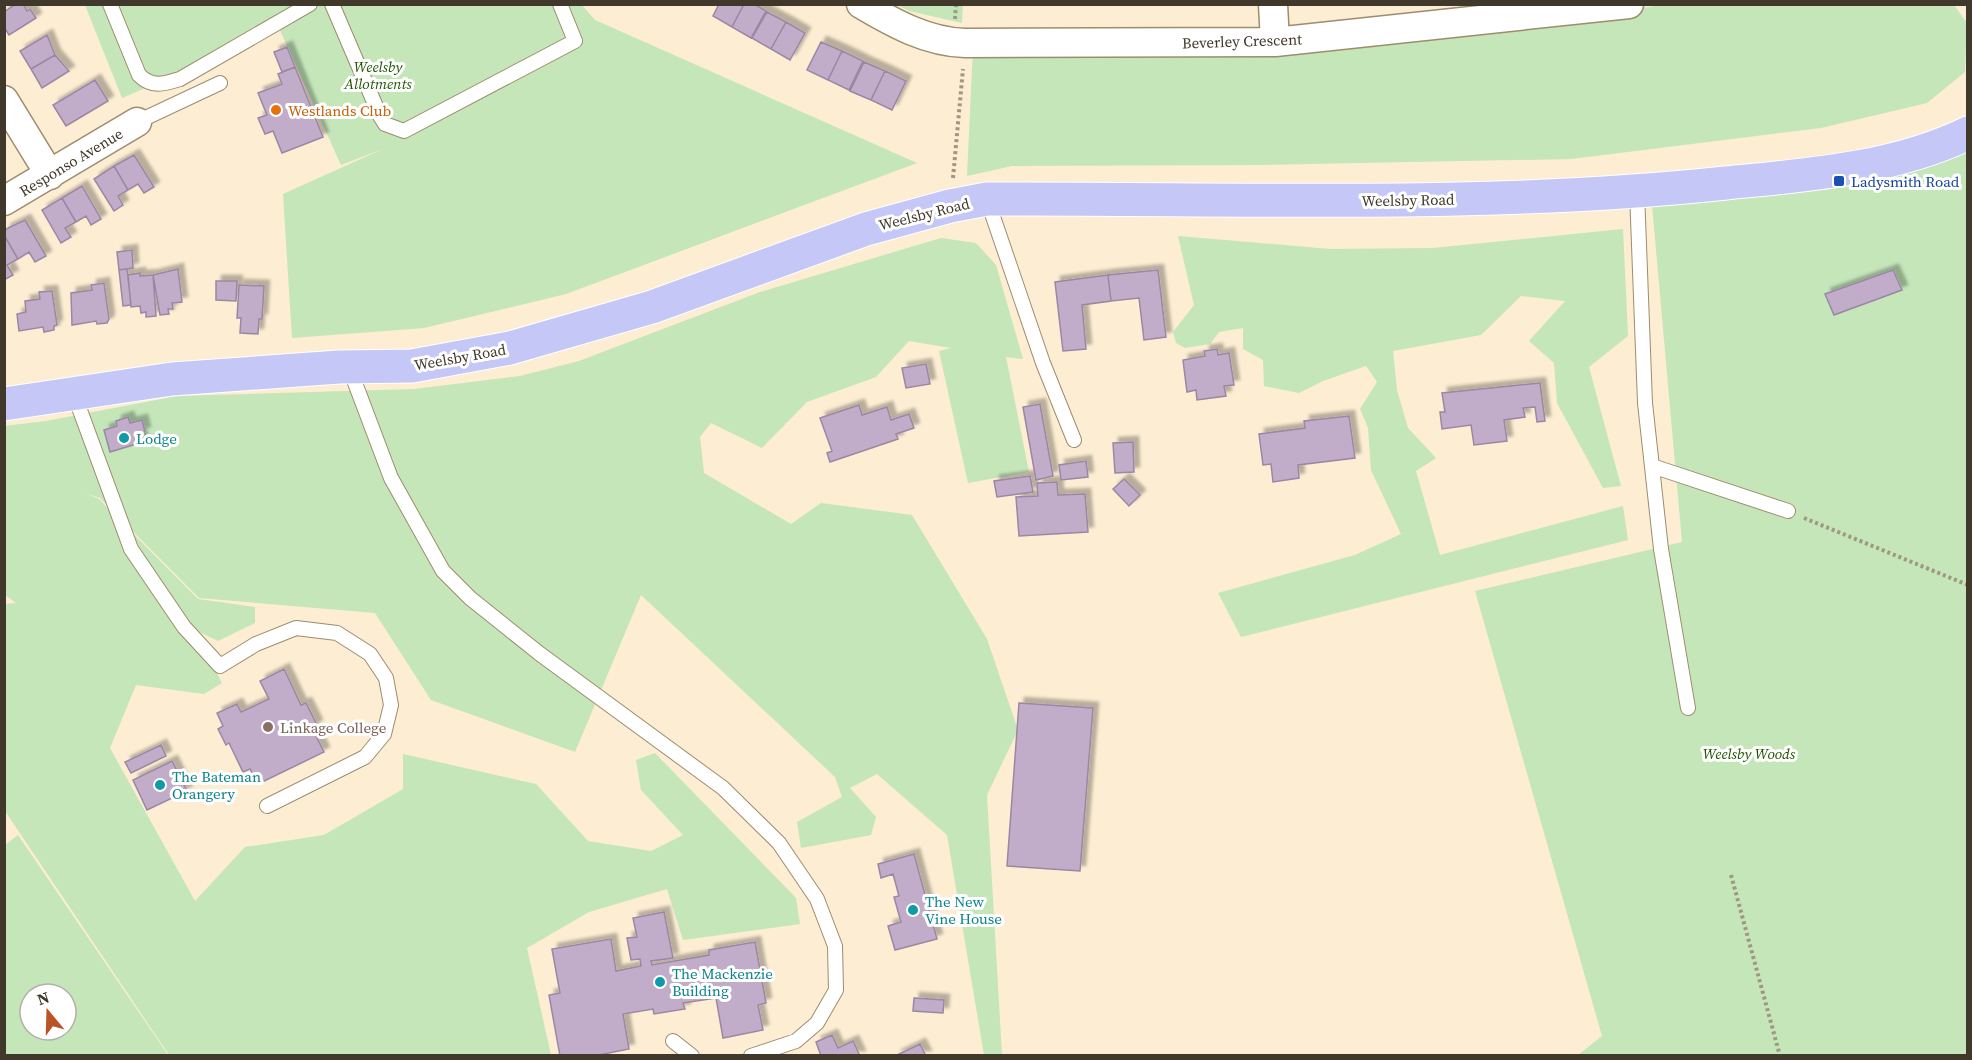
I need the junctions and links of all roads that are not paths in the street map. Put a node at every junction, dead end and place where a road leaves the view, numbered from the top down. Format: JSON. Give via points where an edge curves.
{"nodes":[{"id":1,"x":110,"y":4,"type":"edge"},
{"id":2,"x":310,"y":4,"type":"edge"},
{"id":3,"x":332,"y":4,"type":"edge"},
{"id":4,"x":560,"y":4,"type":"edge"},
{"id":5,"x":861,"y":4,"type":"edge"},
{"id":6,"x":1273,"y":4,"type":"edge"},
{"id":7,"x":1618,"y":6,"type":"edge"},
{"id":8,"x":1275,"y":42,"type":"junction"},
{"id":9,"x":220,"y":83,"type":"dead end"},
{"id":10,"x":4,"y":100,"type":"edge"},
{"id":11,"x":1968,"y":121,"type":"edge"},
{"id":12,"x":137,"y":122,"type":"joint"},
{"id":13,"x":1968,"y":133,"type":"edge"},
{"id":14,"x":1938,"y":148,"type":"junction"},
{"id":15,"x":50,"y":175,"type":"junction"},
{"id":16,"x":1637,"y":192,"type":"junction"},
{"id":17,"x":987,"y":199,"type":"junction"},
{"id":18,"x":4,"y":201,"type":"edge"},
{"id":19,"x":349,"y":367,"type":"junction"},
{"id":20,"x":74,"y":394,"type":"junction"},
{"id":21,"x":4,"y":404,"type":"edge"},
{"id":22,"x":1074,"y":440,"type":"dead end"},
{"id":23,"x":1652,"y":466,"type":"junction"},
{"id":24,"x":1788,"y":511,"type":"road end"},
{"id":25,"x":1688,"y":708,"type":"dead end"},
{"id":26,"x":267,"y":806,"type":"dead end"},
{"id":27,"x":673,"y":1041,"type":"dead end"},
{"id":28,"x":692,"y":1056,"type":"edge"},
{"id":29,"x":751,"y":1056,"type":"edge"}],
"edges":[{"from":1,"to":2,"type":"lane","via":[[139,75],[155,84],[180,79]]},
{"from":3,"to":4,"type":"lane","via":[[380,116],[385,124],[404,131],[575,41]]},
{"from":5,"to":8,"type":"street","name":"Beverley Crescent","via":[[897,25],[946,43]]},
{"from":6,"to":8,"type":"street"},
{"from":7,"to":8,"type":"street","name":"Beverley Crescent"},
{"from":9,"to":12,"type":"lane"},
{"from":10,"to":15,"type":"street"},
{"from":11,"to":14,"type":"lane"},
{"from":12,"to":15,"type":"street","name":"Responso Avenue"},
{"from":13,"to":14,"type":"main road","name":"Weelsby Road"},
{"from":14,"to":16,"type":"main road","name":"Weelsby Road","via":[[1839,170]]},
{"from":15,"to":18,"type":"street","name":"Responso Avenue"},
{"from":16,"to":17,"type":"main road","name":"Weelsby Road","via":[[1420,202]]},
{"from":16,"to":23,"type":"lane","via":[[1645,403]]},
{"from":17,"to":19,"type":"main road","name":"Weelsby Road","via":[[866,229],[652,307],[510,348],[412,366]]},
{"from":17,"to":22,"type":"lane","via":[[1043,363]]},
{"from":19,"to":20,"type":"main road","name":"Weelsby Road","via":[[172,379]]},
{"from":19,"to":29,"type":"lane","via":[[391,478],[443,571],[540,654],[723,788],[779,843],[817,899],[835,946],[836,990],[817,1023],[796,1041]]},
{"from":20,"to":21,"type":"main road","name":"Weelsby Road"},
{"from":20,"to":26,"type":"lane","via":[[131,549],[184,627],[220,666],[256,644],[296,628],[337,633],[370,654],[386,678],[391,705],[384,734],[365,757]]},
{"from":23,"to":24,"type":"lane"},
{"from":23,"to":25,"type":"lane","via":[[1661,549]]},
{"from":27,"to":28,"type":"lane"}]}
